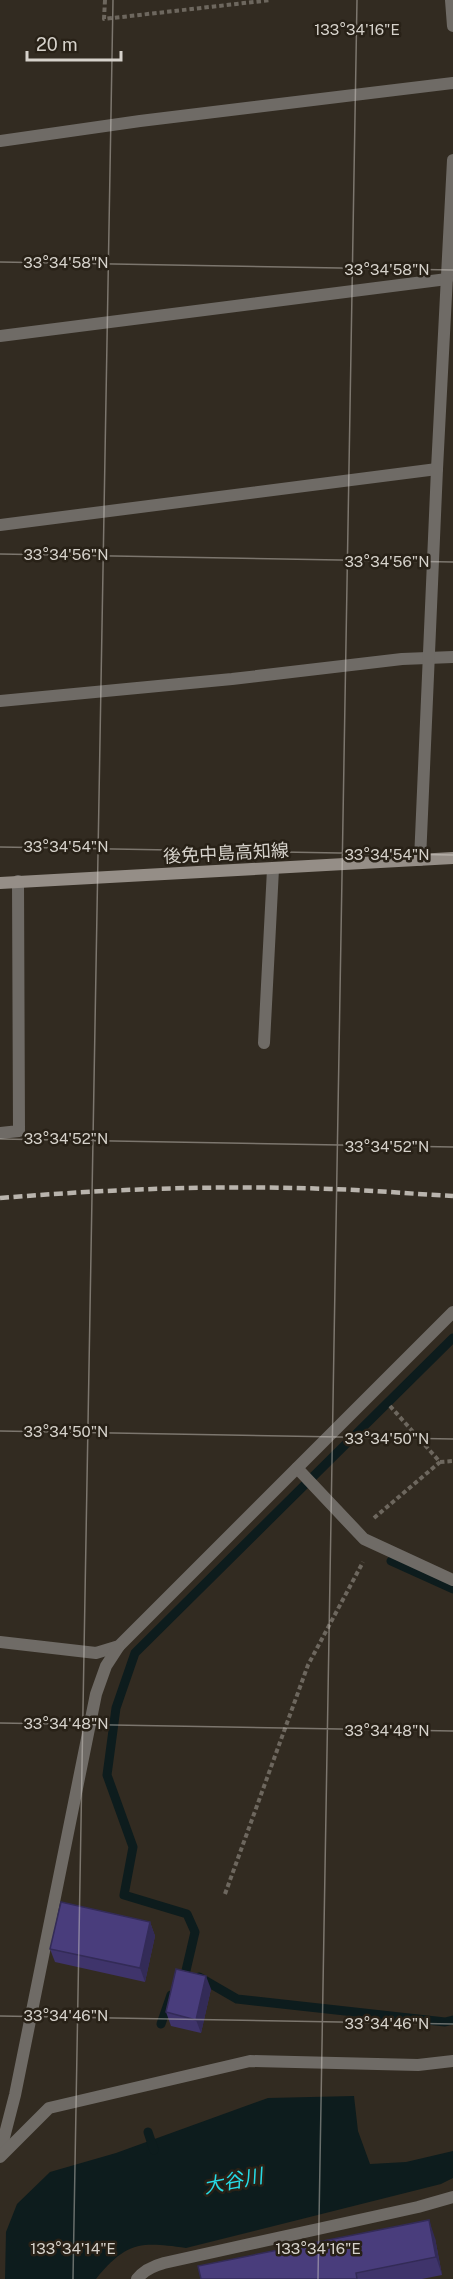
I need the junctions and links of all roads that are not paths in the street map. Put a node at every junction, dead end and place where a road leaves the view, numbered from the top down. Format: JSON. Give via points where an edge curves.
{"nodes":[{"id":1,"x":452,"y":0,"type":"edge"},
{"id":2,"x":453,"y":26,"type":"edge"},
{"id":3,"x":453,"y":83,"type":"edge"},
{"id":4,"x":0,"y":141,"type":"edge"},
{"id":5,"x":453,"y":160,"type":"edge"},
{"id":6,"x":447,"y":279,"type":"junction"},
{"id":7,"x":0,"y":336,"type":"edge"},
{"id":8,"x":437,"y":468,"type":"junction"},
{"id":9,"x":0,"y":525,"type":"edge"},
{"id":10,"x":453,"y":657,"type":"edge"},
{"id":11,"x":428,"y":659,"type":"junction"},
{"id":12,"x":0,"y":701,"type":"edge"},
{"id":13,"x":453,"y":858,"type":"edge"},
{"id":14,"x":420,"y":860,"type":"junction"},
{"id":15,"x":273,"y":869,"type":"junction"},
{"id":16,"x":18,"y":881,"type":"junction"},
{"id":17,"x":0,"y":883,"type":"edge"},
{"id":18,"x":264,"y":1043,"type":"dead end"},
{"id":19,"x":0,"y":1133,"type":"edge"},
{"id":20,"x":453,"y":1312,"type":"edge"},
{"id":21,"x":297,"y":1468,"type":"junction"},
{"id":22,"x":453,"y":1580,"type":"edge"},
{"id":23,"x":0,"y":1642,"type":"edge"},
{"id":24,"x":119,"y":1646,"type":"junction"},
{"id":25,"x":453,"y":2061,"type":"edge"},
{"id":26,"x":15,"y":2095,"type":"junction"},
{"id":27,"x":0,"y":2109,"type":"edge"},
{"id":28,"x":0,"y":2153,"type":"edge"},
{"id":29,"x":0,"y":2158,"type":"edge"},
{"id":30,"x":453,"y":2197,"type":"edge"},
{"id":31,"x":137,"y":2279,"type":"edge"}],
"edges":[{"from":1,"to":2,"type":"street"},
{"from":3,"to":4,"type":"street"},
{"from":5,"to":6,"type":"street"},
{"from":6,"to":7,"type":"street"},
{"from":6,"to":8,"type":"street"},
{"from":8,"to":9,"type":"street"},
{"from":8,"to":11,"type":"street"},
{"from":10,"to":11,"type":"street"},
{"from":11,"to":12,"type":"street"},
{"from":11,"to":14,"type":"street"},
{"from":13,"to":14,"type":"main road","name":"後免中島高知線"},
{"from":14,"to":15,"type":"main road","name":"後免中島高知線"},
{"from":15,"to":16,"type":"main road","name":"後免中島高知線"},
{"from":15,"to":18,"type":"street"},
{"from":16,"to":17,"type":"main road","name":"後免中島高知線"},
{"from":16,"to":19,"type":"street","via":[[19,1131]]},
{"from":20,"to":21,"type":"street"},
{"from":21,"to":22,"type":"street","via":[[364,1539]]},
{"from":21,"to":24,"type":"street"},
{"from":23,"to":24,"type":"street","via":[[96,1653]]},
{"from":24,"to":26,"type":"street","via":[[106,1666],[96,1694]]},
{"from":25,"to":29,"type":"street","via":[[418,2065],[250,2061],[49,2108]]},
{"from":26,"to":27,"type":"street"},
{"from":26,"to":28,"type":"street"},
{"from":30,"to":31,"type":"street","via":[[164,2263]]}]}
